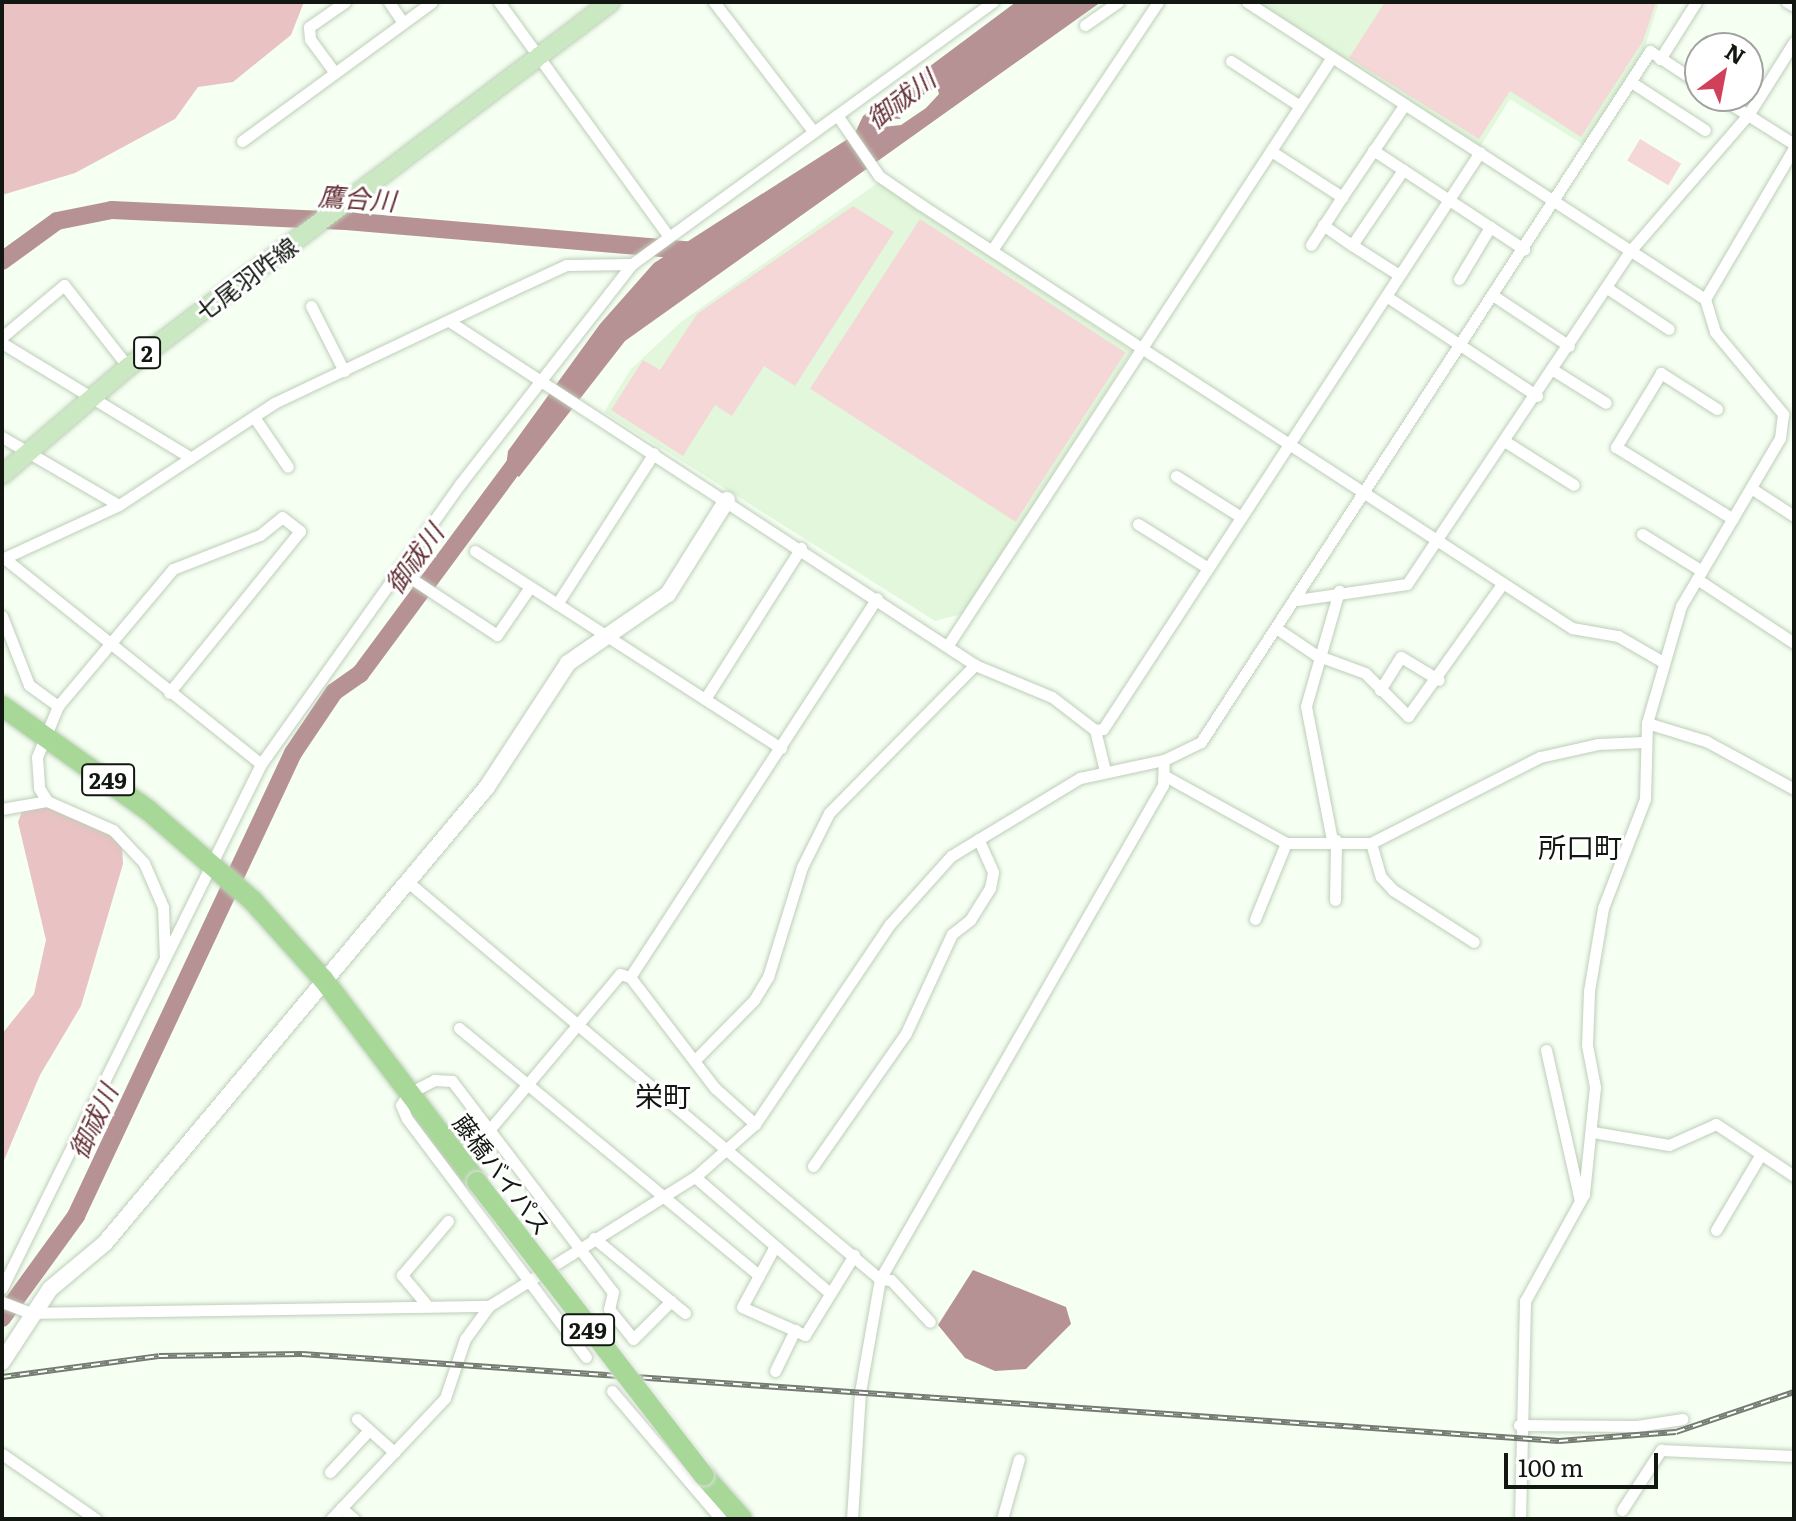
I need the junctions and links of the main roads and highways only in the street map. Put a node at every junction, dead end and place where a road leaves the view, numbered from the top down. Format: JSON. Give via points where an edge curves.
{"nodes":[{"id":1,"x":611,"y":2,"type":"edge"},
{"id":2,"x":2,"y":475,"type":"edge"},
{"id":3,"x":2,"y":706,"type":"edge"},
{"id":4,"x":742,"y":1519,"type":"edge"}],
"edges":[{"from":1,"to":2,"type":"main road","name":"七尾羽咋線","number":"2","via":[[128,367]]},
{"from":3,"to":4,"type":"highway","name":"藤橋バイパス","number":"249","bridge":true,"via":[[45,733],[214,864],[253,901],[323,979]]}]}
